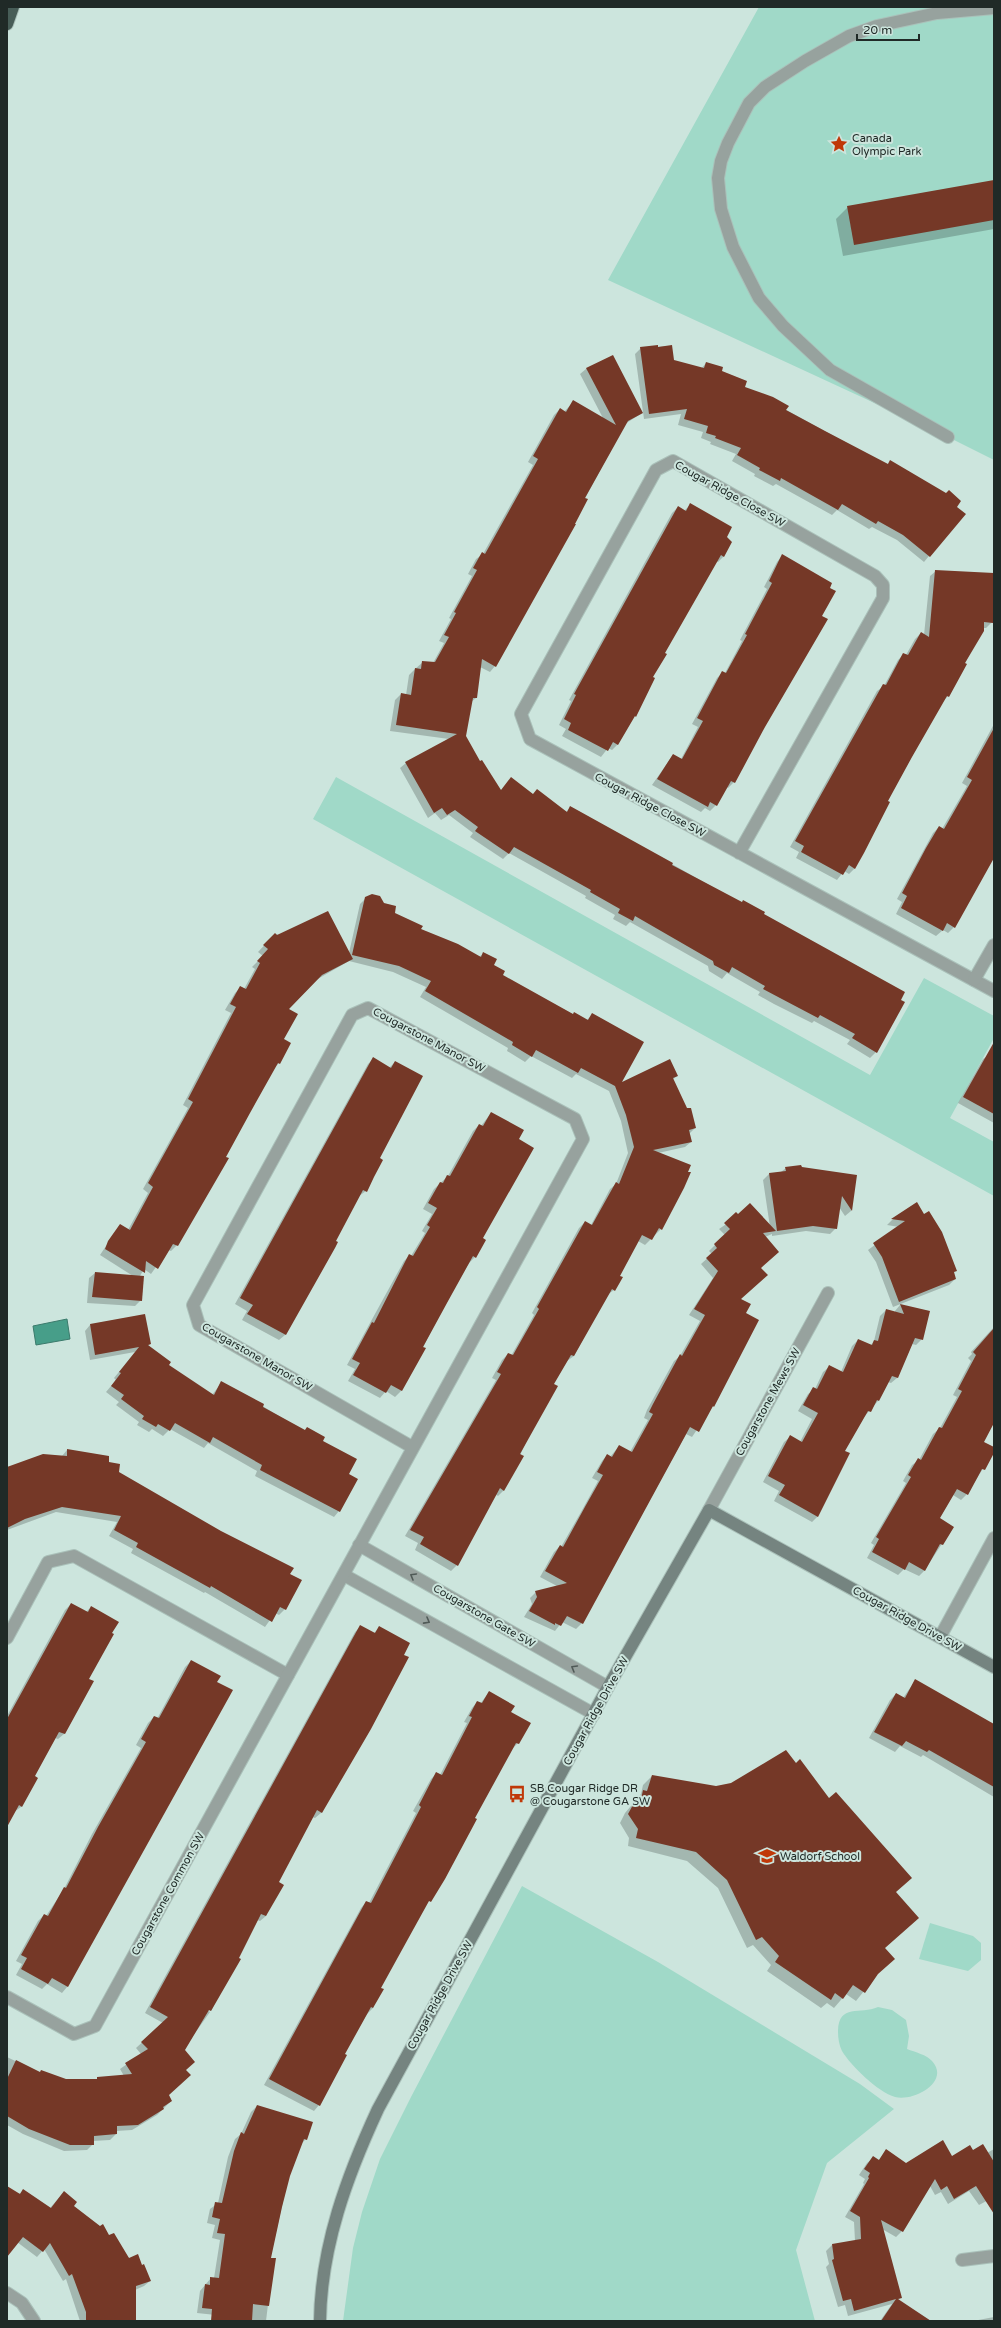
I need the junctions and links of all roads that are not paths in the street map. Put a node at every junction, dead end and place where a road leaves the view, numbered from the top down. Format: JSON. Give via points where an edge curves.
{"nodes":[{"id":1,"x":13,"y":7,"type":"edge"},
{"id":2,"x":994,"y":8,"type":"edge"},
{"id":3,"x":7,"y":24,"type":"edge"},
{"id":4,"x":948,"y":437,"type":"dead end"},
{"id":5,"x":739,"y":853,"type":"junction"},
{"id":6,"x":994,"y":945,"type":"edge"},
{"id":7,"x":974,"y":980,"type":"junction"},
{"id":8,"x":994,"y":991,"type":"edge"},
{"id":9,"x":828,"y":1293,"type":"dead end"},
{"id":10,"x":412,"y":1447,"type":"junction"},
{"id":11,"x":709,"y":1510,"type":"junction"},
{"id":12,"x":994,"y":1538,"type":"edge"},
{"id":13,"x":359,"y":1545,"type":"junction"},
{"id":14,"x":344,"y":1575,"type":"junction"},
{"id":15,"x":940,"y":1637,"type":"junction"},
{"id":16,"x":7,"y":1638,"type":"edge"},
{"id":17,"x":994,"y":1667,"type":"edge"},
{"id":18,"x":288,"y":1675,"type":"junction"},
{"id":19,"x":608,"y":1687,"type":"junction"},
{"id":20,"x":594,"y":1714,"type":"junction"},
{"id":21,"x":7,"y":1997,"type":"edge"},
{"id":22,"x":994,"y":2256,"type":"edge"},
{"id":23,"x":962,"y":2260,"type":"dead end"},
{"id":24,"x":7,"y":2293,"type":"edge"},
{"id":25,"x":34,"y":2321,"type":"edge"},
{"id":26,"x":320,"y":2321,"type":"edge"}],
"edges":[{"from":1,"to":3,"type":"highway"},
{"from":2,"to":4,"type":"street","via":[[937,13],[877,26],[849,36],[805,61],[765,88],[749,103],[728,143],[718,178],[721,209],[733,247],[759,298],[783,326],[830,370]]},
{"from":5,"to":5,"type":"street","name":"Cougar Ridge Close SW","via":[[530,739],[521,714],[656,470],[673,461],[875,576],[883,585],[883,598]]},
{"from":5,"to":7,"type":"street","name":"Cougar Ridge Close SW"},
{"from":6,"to":7,"type":"street"},
{"from":7,"to":8,"type":"street","name":"Cougar Ridge Close SW"},
{"from":9,"to":11,"type":"street","name":"Cougarstone Mews SW"},
{"from":10,"to":10,"type":"street","name":"Cougarstone Manor SW","via":[[583,1138],[575,1119],[368,1008],[352,1015],[193,1305],[199,1325]]},
{"from":10,"to":13,"type":"street","name":"Cougarstone Manor SW"},
{"from":11,"to":15,"type":"street","name":"Cougar Ridge Drive SW"},
{"from":11,"to":19,"type":"street","name":"Cougar Ridge Drive SW"},
{"from":12,"to":15,"type":"street"},
{"from":13,"to":14,"type":"street","name":"Cougarstone Manor SW"},
{"from":19,"to":13,"type":"street","name":"Cougarstone Gate SW","one_way":true},
{"from":14,"to":18,"type":"street","name":"Cougarstone Common SW"},
{"from":14,"to":20,"type":"street","one_way":true},
{"from":15,"to":17,"type":"street","name":"Cougar Ridge Drive SW"},
{"from":16,"to":18,"type":"street","via":[[48,1562],[74,1556]]},
{"from":18,"to":21,"type":"street","name":"Cougarstone Common SW","via":[[95,2026],[74,2034]]},
{"from":19,"to":20,"type":"street","name":"Cougar Ridge Drive SW"},
{"from":20,"to":26,"type":"street","name":"Cougar Ridge Drive SW","via":[[423,2024],[354,2161],[328,2253]]},
{"from":22,"to":23,"type":"street"},
{"from":24,"to":25,"type":"street","via":[[22,2303]]}]}
